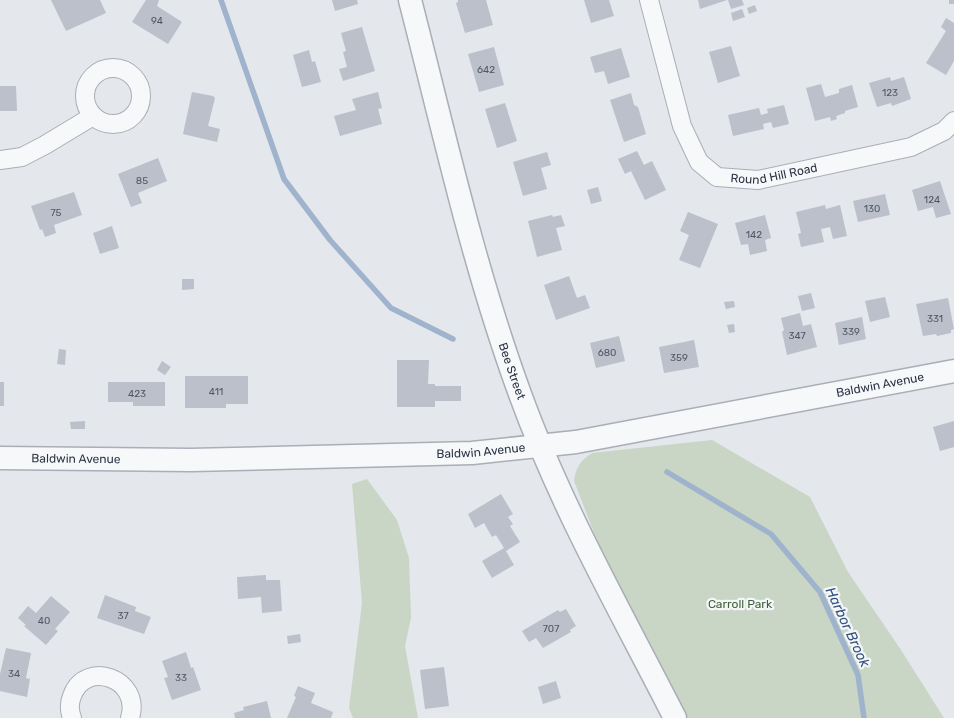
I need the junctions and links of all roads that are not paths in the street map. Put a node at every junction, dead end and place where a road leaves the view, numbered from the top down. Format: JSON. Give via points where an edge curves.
{"nodes":[{"id":1,"x":410,"y":0,"type":"edge"},
{"id":2,"x":648,"y":0,"type":"edge"},
{"id":3,"x":93,"y":116,"type":"dead end"},
{"id":4,"x":954,"y":121,"type":"edge"},
{"id":5,"x":0,"y":160,"type":"edge"},
{"id":6,"x":954,"y":371,"type":"edge"},
{"id":7,"x":542,"y":446,"type":"junction"},
{"id":8,"x":0,"y":458,"type":"edge"},
{"id":9,"x":72,"y":718,"type":"edge"},
{"id":10,"x":130,"y":718,"type":"edge"},
{"id":11,"x":675,"y":718,"type":"edge"}],
"edges":[{"from":1,"to":7,"type":"street","name":"Bee Street","via":[[488,296],[521,396]]},
{"from":2,"to":4,"type":"street","name":"Round Hill Road","via":[[682,126],[699,162],[717,178],[758,180],[911,147],[944,131]]},
{"from":3,"to":5,"type":"street","via":[[22,157]]},
{"from":6,"to":7,"type":"street","name":"Baldwin Avenue"},
{"from":7,"to":8,"type":"street","name":"Baldwin Avenue","via":[[430,455],[277,459]]},
{"from":7,"to":11,"type":"street","name":"Bee Street","via":[[587,546]]},
{"from":9,"to":10,"type":"street","via":[[69,703],[73,692],[81,682],[104,676],[126,688],[131,699]]}]}
